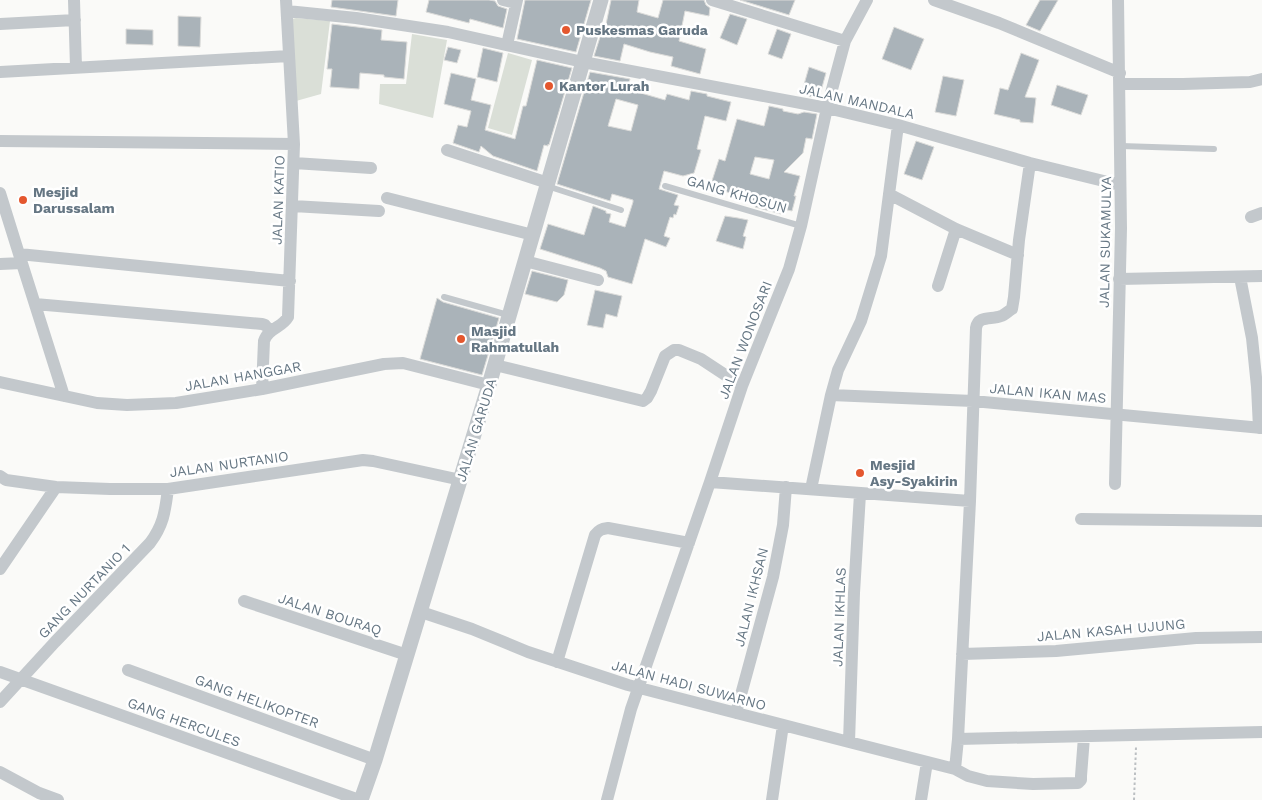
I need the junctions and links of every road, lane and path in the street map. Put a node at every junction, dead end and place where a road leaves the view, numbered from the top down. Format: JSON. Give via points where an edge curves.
{"nodes":[{"id":1,"x":74,"y":0,"type":"edge"},
{"id":2,"x":503,"y":0,"type":"edge"},
{"id":3,"x":601,"y":0,"type":"edge"},
{"id":4,"x":712,"y":0,"type":"edge"},
{"id":5,"x":866,"y":0,"type":"edge"},
{"id":6,"x":934,"y":0,"type":"edge"},
{"id":7,"x":1118,"y":0,"type":"edge"},
{"id":8,"x":516,"y":1,"type":"edge"},
{"id":9,"x":286,"y":6,"type":"edge"},
{"id":10,"x":75,"y":20,"type":"junction"},
{"id":11,"x":0,"y":24,"type":"edge"},
{"id":12,"x":845,"y":41,"type":"junction"},
{"id":13,"x":507,"y":45,"type":"junction"},
{"id":14,"x":289,"y":56,"type":"junction"},
{"id":15,"x":583,"y":62,"type":"junction"},
{"id":16,"x":76,"y":67,"type":"junction"},
{"id":17,"x":0,"y":72,"type":"edge"},
{"id":18,"x":1120,"y":79,"type":"junction"},
{"id":19,"x":1262,"y":79,"type":"edge"},
{"id":20,"x":827,"y":108,"type":"junction"},
{"id":21,"x":898,"y":125,"type":"junction"},
{"id":22,"x":0,"y":141,"type":"edge"},
{"id":23,"x":294,"y":144,"type":"junction"},
{"id":24,"x":1121,"y":146,"type":"junction"},
{"id":25,"x":1214,"y":149,"type":"dead end"},
{"id":26,"x":446,"y":150,"type":"dead end"},
{"id":27,"x":294,"y":163,"type":"junction"},
{"id":28,"x":1030,"y":163,"type":"junction"},
{"id":29,"x":371,"y":168,"type":"dead end"},
{"id":30,"x":548,"y":185,"type":"junction"},
{"id":31,"x":1120,"y":185,"type":"junction"},
{"id":32,"x":665,"y":186,"type":"dead end"},
{"id":33,"x":889,"y":194,"type":"junction"},
{"id":34,"x":1,"y":198,"type":"edge"},
{"id":35,"x":387,"y":198,"type":"dead end"},
{"id":36,"x":293,"y":206,"type":"junction"},
{"id":37,"x":621,"y":210,"type":"dead end"},
{"id":38,"x":379,"y":211,"type":"dead end"},
{"id":39,"x":801,"y":226,"type":"junction"},
{"id":40,"x":956,"y":229,"type":"junction"},
{"id":41,"x":533,"y":236,"type":"junction"},
{"id":42,"x":1018,"y":255,"type":"junction"},
{"id":43,"x":21,"y":259,"type":"junction"},
{"id":44,"x":525,"y":261,"type":"junction"},
{"id":45,"x":0,"y":264,"type":"edge"},
{"id":46,"x":1262,"y":276,"type":"edge"},
{"id":47,"x":1240,"y":277,"type":"junction"},
{"id":48,"x":1119,"y":278,"type":"junction"},
{"id":49,"x":598,"y":280,"type":"dead end"},
{"id":50,"x":290,"y":281,"type":"junction"},
{"id":51,"x":938,"y":286,"type":"dead end"},
{"id":52,"x":444,"y":297,"type":"dead end"},
{"id":53,"x":35,"y":304,"type":"junction"},
{"id":54,"x":510,"y":315,"type":"junction"},
{"id":55,"x":270,"y":331,"type":"junction"},
{"id":56,"x":495,"y":365,"type":"junction"},
{"id":57,"x":0,"y":382,"type":"edge"},
{"id":58,"x":489,"y":386,"type":"junction"},
{"id":59,"x":742,"y":386,"type":"junction"},
{"id":60,"x":262,"y":389,"type":"junction"},
{"id":61,"x":831,"y":395,"type":"junction"},
{"id":62,"x":64,"y":396,"type":"junction"},
{"id":63,"x":973,"y":401,"type":"junction"},
{"id":64,"x":1117,"y":414,"type":"junction"},
{"id":65,"x":1260,"y":428,"type":"edge"},
{"id":66,"x":461,"y":480,"type":"junction"},
{"id":67,"x":2,"y":482,"type":"edge"},
{"id":68,"x":710,"y":482,"type":"junction"},
{"id":69,"x":1115,"y":484,"type":"dead end"},
{"id":70,"x":56,"y":487,"type":"junction"},
{"id":71,"x":786,"y":487,"type":"junction"},
{"id":72,"x":168,"y":489,"type":"junction"},
{"id":73,"x":811,"y":489,"type":"junction"},
{"id":74,"x":860,"y":494,"type":"junction"},
{"id":75,"x":970,"y":501,"type":"junction"},
{"id":76,"x":1081,"y":519,"type":"dead end"},
{"id":77,"x":1262,"y":521,"type":"edge"},
{"id":78,"x":689,"y":543,"type":"junction"},
{"id":79,"x":0,"y":569,"type":"edge"},
{"id":80,"x":244,"y":601,"type":"dead end"},
{"id":81,"x":421,"y":612,"type":"junction"},
{"id":82,"x":1262,"y":637,"type":"edge"},
{"id":83,"x":962,"y":654,"type":"junction"},
{"id":84,"x":407,"y":655,"type":"junction"},
{"id":85,"x":557,"y":662,"type":"junction"},
{"id":86,"x":128,"y":670,"type":"dead end"},
{"id":87,"x":0,"y":672,"type":"edge"},
{"id":88,"x":20,"y":680,"type":"junction"},
{"id":89,"x":639,"y":687,"type":"junction"},
{"id":90,"x":0,"y":702,"type":"edge"},
{"id":91,"x":736,"y":713,"type":"junction"},
{"id":92,"x":783,"y":725,"type":"junction"},
{"id":93,"x":1262,"y":732,"type":"edge"},
{"id":94,"x":1137,"y":735,"type":"junction"},
{"id":95,"x":1084,"y":737,"type":"junction"},
{"id":96,"x":958,"y":739,"type":"junction"},
{"id":97,"x":849,"y":742,"type":"junction"},
{"id":98,"x":375,"y":760,"type":"junction"},
{"id":99,"x":927,"y":762,"type":"junction"},
{"id":100,"x":955,"y":769,"type":"junction"},
{"id":101,"x":0,"y":772,"type":"edge"},
{"id":102,"x":35,"y":797,"type":"edge"},
{"id":103,"x":58,"y":800,"type":"edge"},
{"id":104,"x":360,"y":800,"type":"edge"},
{"id":105,"x":607,"y":800,"type":"edge"},
{"id":106,"x":772,"y":800,"type":"edge"},
{"id":107,"x":921,"y":800,"type":"edge"},
{"id":108,"x":1134,"y":800,"type":"edge"}],
"edges":[{"from":1,"to":10,"type":"street"},
{"from":2,"to":8,"type":"street"},
{"from":3,"to":15,"type":"street","name":"JALAN GARUDA"},
{"from":4,"to":12,"type":"street"},
{"from":5,"to":12,"type":"street","name":"JALAN WONOSARI"},
{"from":6,"to":18,"type":"street","via":[[999,23]]},
{"from":7,"to":18,"type":"street","name":"JALAN SUKAMULYA"},
{"from":8,"to":13,"type":"street"},
{"from":9,"to":13,"type":"street","name":"JALAN MANDALA","via":[[448,32]]},
{"from":9,"to":14,"type":"street","name":"JALAN KATIO"},
{"from":10,"to":11,"type":"street"},
{"from":10,"to":16,"type":"street"},
{"from":12,"to":20,"type":"street","name":"JALAN WONOSARI"},
{"from":13,"to":15,"type":"street","name":"JALAN MANDALA"},
{"from":14,"to":16,"type":"street"},
{"from":14,"to":23,"type":"street","name":"JALAN KATIO"},
{"from":15,"to":20,"type":"street","name":"JALAN MANDALA"},
{"from":15,"to":30,"type":"street","name":"JALAN GARUDA"},
{"from":16,"to":17,"type":"street"},
{"from":18,"to":19,"type":"street","via":[[1183,84]]},
{"from":18,"to":24,"type":"street","name":"JALAN SUKAMULYA"},
{"from":20,"to":21,"type":"street","name":"JALAN MANDALA"},
{"from":20,"to":39,"type":"street","name":"JALAN WONOSARI"},
{"from":21,"to":28,"type":"street","name":"JALAN MANDALA"},
{"from":21,"to":33,"type":"street"},
{"from":22,"to":23,"type":"street"},
{"from":23,"to":27,"type":"street","name":"JALAN KATIO"},
{"from":24,"to":25,"type":"lane"},
{"from":24,"to":31,"type":"street","name":"JALAN SUKAMULYA"},
{"from":26,"to":30,"type":"street"},
{"from":27,"to":29,"type":"street"},
{"from":27,"to":36,"type":"street","name":"JALAN KATIO"},
{"from":28,"to":31,"type":"street","name":"JALAN MANDALA"},
{"from":28,"to":42,"type":"street"},
{"from":30,"to":37,"type":"lane"},
{"from":30,"to":41,"type":"street","name":"JALAN GARUDA"},
{"from":31,"to":48,"type":"street","name":"JALAN SUKAMULYA"},
{"from":32,"to":39,"type":"lane","name":"GANG KHOSUN"},
{"from":33,"to":40,"type":"street"},
{"from":33,"to":61,"type":"street","via":[[881,256],[861,320],[838,370]]},
{"from":34,"to":43,"type":"street"},
{"from":35,"to":41,"type":"street"},
{"from":36,"to":38,"type":"street"},
{"from":36,"to":50,"type":"street","name":"JALAN KATIO"},
{"from":39,"to":59,"type":"street","name":"JALAN WONOSARI","via":[[789,269]]},
{"from":40,"to":42,"type":"street"},
{"from":40,"to":51,"type":"street"},
{"from":41,"to":44,"type":"street","name":"JALAN GARUDA"},
{"from":42,"to":63,"type":"street","via":[[1012,309],[977,323]]},
{"from":43,"to":45,"type":"street"},
{"from":43,"to":50,"type":"street"},
{"from":43,"to":53,"type":"street"},
{"from":44,"to":49,"type":"street"},
{"from":44,"to":54,"type":"street","name":"JALAN GARUDA"},
{"from":46,"to":47,"type":"street"},
{"from":47,"to":48,"type":"street"},
{"from":47,"to":65,"type":"street","via":[[1252,338]]},
{"from":48,"to":64,"type":"street","name":"JALAN SUKAMULYA"},
{"from":50,"to":55,"type":"street","name":"JALAN KATIO","via":[[286,322]]},
{"from":52,"to":54,"type":"lane"},
{"from":53,"to":55,"type":"street","via":[[262,324]]},
{"from":53,"to":62,"type":"street"},
{"from":54,"to":56,"type":"street","name":"JALAN GARUDA"},
{"from":55,"to":60,"type":"street","via":[[264,341]]},
{"from":56,"to":58,"type":"street","name":"JALAN GARUDA"},
{"from":56,"to":59,"type":"street","via":[[642,400],[651,392],[665,356],[679,350],[701,359]]},
{"from":57,"to":62,"type":"street","name":"JALAN HANGGAR"},
{"from":58,"to":60,"type":"street","name":"JALAN HANGGAR","via":[[403,363]]},
{"from":58,"to":66,"type":"street","name":"JALAN GARUDA"},
{"from":59,"to":68,"type":"street","name":"JALAN WONOSARI"},
{"from":60,"to":62,"type":"street","name":"JALAN HANGGAR","via":[[176,403],[126,405]]},
{"from":61,"to":63,"type":"street","name":"JALAN IKAN MAS"},
{"from":61,"to":73,"type":"street"},
{"from":63,"to":64,"type":"street","name":"JALAN IKAN MAS"},
{"from":63,"to":75,"type":"street"},
{"from":64,"to":65,"type":"street","name":"JALAN IKAN MAS"},
{"from":64,"to":69,"type":"street","name":"JALAN SUKAMULYA"},
{"from":66,"to":72,"type":"street","name":"JALAN NURTANIO","via":[[363,460]]},
{"from":66,"to":81,"type":"street","name":"JALAN GARUDA"},
{"from":67,"to":70,"type":"street","name":"JALAN NURTANIO"},
{"from":68,"to":71,"type":"street"},
{"from":68,"to":78,"type":"street","name":"JALAN WONOSARI"},
{"from":70,"to":72,"type":"street","name":"JALAN NURTANIO"},
{"from":70,"to":79,"type":"street"},
{"from":71,"to":73,"type":"street"},
{"from":71,"to":91,"type":"street","name":"JALAN IKHSAN","via":[[782,532],[773,576]]},
{"from":72,"to":88,"type":"street","name":"GANG NURTANIO 1","via":[[163,521],[150,543]]},
{"from":73,"to":74,"type":"street"},
{"from":74,"to":75,"type":"street"},
{"from":74,"to":97,"type":"street","name":"JALAN IKHLAS"},
{"from":75,"to":83,"type":"street"},
{"from":76,"to":77,"type":"street"},
{"from":78,"to":85,"type":"street","via":[[608,528],[598,531]]},
{"from":78,"to":89,"type":"street","name":"JALAN WONOSARI"},
{"from":80,"to":84,"type":"street","name":"JALAN BOURAQ"},
{"from":81,"to":84,"type":"street","name":"JALAN GARUDA"},
{"from":81,"to":85,"type":"street","name":"JALAN HADI SUWARNO"},
{"from":82,"to":83,"type":"street","name":"JALAN KASAH UJUNG","via":[[1196,638],[1092,648]]},
{"from":83,"to":96,"type":"street"},
{"from":84,"to":98,"type":"street","name":"JALAN GARUDA"},
{"from":85,"to":89,"type":"street","name":"JALAN HADI SUWARNO"},
{"from":86,"to":98,"type":"street","name":"GANG HELIKOPTER"},
{"from":87,"to":88,"type":"street","name":"GANG HERCULES"},
{"from":88,"to":90,"type":"street","name":"GANG NURTANIO 1"},
{"from":88,"to":104,"type":"street","name":"GANG HERCULES"},
{"from":89,"to":91,"type":"street","name":"JALAN HADI SUWARNO"},
{"from":89,"to":105,"type":"street","name":"JALAN WONOSARI","via":[[630,709]]},
{"from":91,"to":92,"type":"street","name":"JALAN HADI SUWARNO"},
{"from":92,"to":97,"type":"street","name":"JALAN HADI SUWARNO"},
{"from":92,"to":106,"type":"street"},
{"from":93,"to":94,"type":"street"},
{"from":94,"to":95,"type":"street"},
{"from":94,"to":108,"type":"path"},
{"from":95,"to":96,"type":"street"},
{"from":95,"to":100,"type":"street","name":"JALAN HADI SUWARNO","via":[[1081,780],[1076,784],[987,781]]},
{"from":96,"to":100,"type":"street"},
{"from":97,"to":99,"type":"street","name":"JALAN HADI SUWARNO"},
{"from":98,"to":104,"type":"street","name":"JALAN GARUDA"},
{"from":99,"to":100,"type":"street","name":"JALAN HADI SUWARNO"},
{"from":99,"to":107,"type":"street"},
{"from":101,"to":102,"type":"street"},
{"from":102,"to":103,"type":"street"}]}
